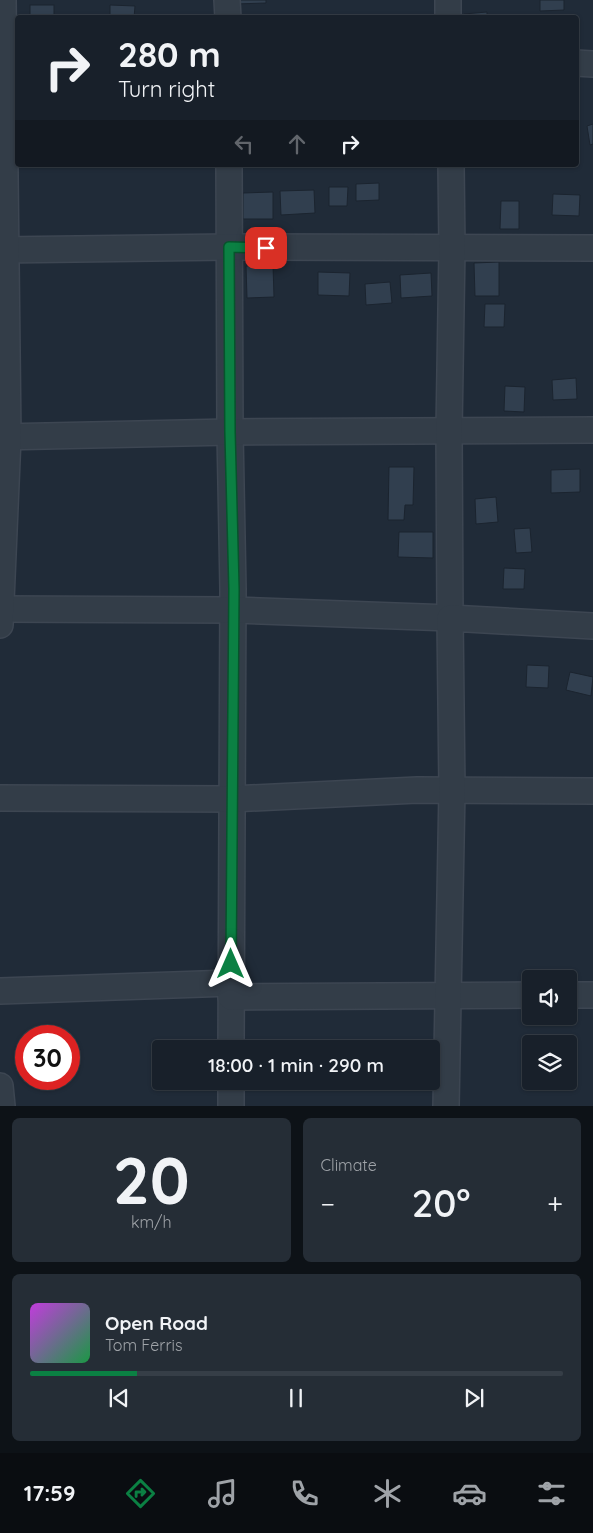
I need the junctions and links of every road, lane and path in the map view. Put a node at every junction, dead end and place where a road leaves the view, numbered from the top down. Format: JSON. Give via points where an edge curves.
{"nodes":[{"id":1,"x":2,"y":0,"type":"edge"},
{"id":2,"x":227,"y":0,"type":"edge"},
{"id":3,"x":448,"y":0,"type":"edge"},
{"id":4,"x":228,"y":15,"type":"edge"},
{"id":5,"x":448,"y":15,"type":"edge"},
{"id":6,"x":7,"y":53,"type":"edge"},
{"id":7,"x":579,"y":63,"type":"edge"},
{"id":8,"x":593,"y":64,"type":"edge"},
{"id":9,"x":229,"y":167,"type":"edge"},
{"id":10,"x":451,"y":167,"type":"edge"},
{"id":11,"x":229,"y":247,"type":"junction"},
{"id":12,"x":452,"y":248,"type":"junction"},
{"id":13,"x":593,"y":248,"type":"edge"},
{"id":14,"x":3,"y":250,"type":"edge"},
{"id":15,"x":593,"y":430,"type":"edge"},
{"id":16,"x":449,"y":431,"type":"junction"},
{"id":17,"x":230,"y":432,"type":"junction"},
{"id":18,"x":4,"y":437,"type":"edge"},
{"id":19,"x":233,"y":610,"type":"junction"},
{"id":20,"x":0,"y":614,"type":"edge"},
{"id":21,"x":450,"y":618,"type":"junction"},
{"id":22,"x":593,"y":626,"type":"edge"},
{"id":23,"x":452,"y":790,"type":"junction"},
{"id":24,"x":593,"y":791,"type":"edge"},
{"id":25,"x":0,"y":798,"type":"edge"},
{"id":26,"x":232,"y":799,"type":"junction"},
{"id":27,"x":231,"y":990,"type":"junction"},
{"id":28,"x":0,"y":991,"type":"edge"},
{"id":29,"x":522,"y":995,"type":"edge"},
{"id":30,"x":577,"y":995,"type":"edge"},
{"id":31,"x":593,"y":995,"type":"edge"},
{"id":32,"x":448,"y":996,"type":"junction"},
{"id":33,"x":231,"y":1040,"type":"edge"},
{"id":34,"x":0,"y":1086,"type":"edge"},
{"id":35,"x":231,"y":1090,"type":"edge"},
{"id":36,"x":2,"y":1106,"type":"edge"},
{"id":37,"x":231,"y":1106,"type":"edge"},
{"id":38,"x":446,"y":1106,"type":"edge"}],
"edges":[{"from":1,"to":6,"type":"street"},
{"from":2,"to":4,"type":"street"},
{"from":3,"to":5,"type":"street"},
{"from":6,"to":14,"type":"street"},
{"from":7,"to":8,"type":"street"},
{"from":9,"to":11,"type":"street"},
{"from":10,"to":12,"type":"street"},
{"from":11,"to":12,"type":"street"},
{"from":11,"to":14,"type":"street"},
{"from":11,"to":17,"type":"street"},
{"from":12,"to":13,"type":"street"},
{"from":12,"to":16,"type":"street"},
{"from":14,"to":18,"type":"street"},
{"from":15,"to":16,"type":"street"},
{"from":16,"to":17,"type":"street"},
{"from":16,"to":21,"type":"street"},
{"from":17,"to":18,"type":"street"},
{"from":17,"to":19,"type":"street"},
{"from":18,"to":20,"type":"street"},
{"from":19,"to":20,"type":"street"},
{"from":19,"to":21,"type":"street"},
{"from":19,"to":26,"type":"street"},
{"from":21,"to":22,"type":"street"},
{"from":21,"to":23,"type":"street"},
{"from":23,"to":24,"type":"street"},
{"from":23,"to":26,"type":"street"},
{"from":23,"to":32,"type":"street"},
{"from":25,"to":26,"type":"street"},
{"from":26,"to":27,"type":"street"},
{"from":27,"to":28,"type":"street"},
{"from":27,"to":32,"type":"street"},
{"from":27,"to":33,"type":"street"},
{"from":29,"to":32,"type":"street"},
{"from":30,"to":31,"type":"street"},
{"from":32,"to":38,"type":"street"},
{"from":34,"to":36,"type":"street"},
{"from":35,"to":37,"type":"street"}]}
